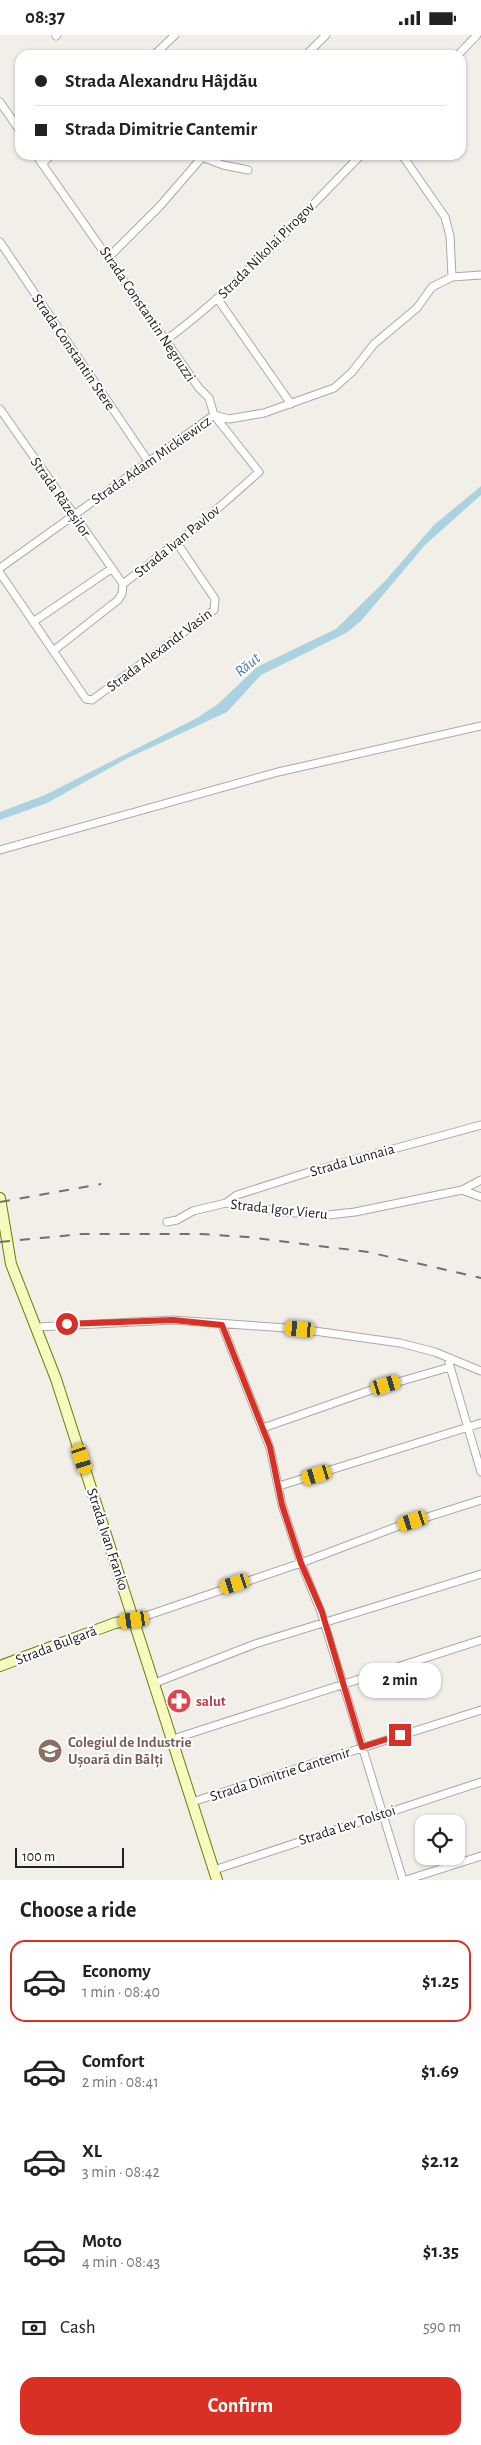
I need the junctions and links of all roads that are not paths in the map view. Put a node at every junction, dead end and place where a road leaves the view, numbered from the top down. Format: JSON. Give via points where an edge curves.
{"nodes":[{"id":1,"x":175,"y":35,"type":"edge"},
{"id":2,"x":326,"y":35,"type":"edge"},
{"id":3,"x":477,"y":35,"type":"edge"},
{"id":4,"x":159,"y":50,"type":"edge"},
{"id":5,"x":311,"y":50,"type":"edge"},
{"id":6,"x":463,"y":50,"type":"edge"},
{"id":7,"x":1,"y":105,"type":"edge"},
{"id":8,"x":15,"y":124,"type":"edge"},
{"id":9,"x":39,"y":160,"type":"edge"},
{"id":10,"x":46,"y":160,"type":"edge"},
{"id":11,"x":200,"y":160,"type":"edge"},
{"id":12,"x":212,"y":160,"type":"edge"},
{"id":13,"x":356,"y":160,"type":"edge"},
{"id":14,"x":405,"y":160,"type":"edge"},
{"id":15,"x":42,"y":164,"type":"junction"},
{"id":16,"x":248,"y":170,"type":"dead end"},
{"id":17,"x":0,"y":243,"type":"edge"},
{"id":18,"x":109,"y":257,"type":"junction"},
{"id":19,"x":481,"y":275,"type":"edge"},
{"id":20,"x":452,"y":277,"type":"junction"},
{"id":21,"x":217,"y":298,"type":"junction"},
{"id":22,"x":166,"y":340,"type":"junction"},
{"id":23,"x":291,"y":404,"type":"junction"},
{"id":24,"x":0,"y":409,"type":"edge"},
{"id":25,"x":214,"y":415,"type":"junction"},
{"id":26,"x":148,"y":461,"type":"junction"},
{"id":27,"x":259,"y":472,"type":"joint"},
{"id":28,"x":73,"y":515,"type":"junction"},
{"id":29,"x":177,"y":543,"type":"junction"},
{"id":30,"x":0,"y":568,"type":"edge"},
{"id":31,"x":111,"y":569,"type":"junction"},
{"id":32,"x":0,"y":573,"type":"edge"},
{"id":33,"x":123,"y":584,"type":"junction"},
{"id":34,"x":33,"y":622,"type":"junction"},
{"id":35,"x":53,"y":651,"type":"junction"},
{"id":36,"x":481,"y":726,"type":"edge"},
{"id":37,"x":0,"y":850,"type":"edge"},
{"id":38,"x":481,"y":1125,"type":"edge"},
{"id":39,"x":481,"y":1180,"type":"edge"},
{"id":40,"x":462,"y":1190,"type":"junction"},
{"id":41,"x":481,"y":1197,"type":"edge"},
{"id":42,"x":0,"y":1198,"type":"edge"},
{"id":43,"x":226,"y":1203,"type":"junction"},
{"id":44,"x":167,"y":1222,"type":"dead end"},
{"id":45,"x":222,"y":1325,"type":"junction"},
{"id":46,"x":37,"y":1327,"type":"junction"},
{"id":47,"x":448,"y":1358,"type":"junction"},
{"id":48,"x":450,"y":1367,"type":"junction"},
{"id":49,"x":481,"y":1371,"type":"edge"},
{"id":50,"x":481,"y":1423,"type":"edge"},
{"id":51,"x":263,"y":1428,"type":"junction"},
{"id":52,"x":468,"y":1428,"type":"junction"},
{"id":53,"x":481,"y":1472,"type":"edge"},
{"id":54,"x":279,"y":1486,"type":"junction"},
{"id":55,"x":481,"y":1500,"type":"edge"},
{"id":56,"x":301,"y":1563,"type":"junction"},
{"id":57,"x":481,"y":1574,"type":"edge"},
{"id":58,"x":134,"y":1620,"type":"junction"},
{"id":59,"x":325,"y":1624,"type":"junction"},
{"id":60,"x":481,"y":1640,"type":"edge"},
{"id":61,"x":0,"y":1666,"type":"edge"},
{"id":62,"x":155,"y":1683,"type":"junction"},
{"id":63,"x":343,"y":1685,"type":"junction"},
{"id":64,"x":481,"y":1710,"type":"edge"},
{"id":65,"x":172,"y":1739,"type":"junction"},
{"id":66,"x":362,"y":1747,"type":"junction"},
{"id":67,"x":481,"y":1782,"type":"edge"},
{"id":68,"x":192,"y":1802,"type":"junction"},
{"id":69,"x":383,"y":1815,"type":"junction"},
{"id":70,"x":481,"y":1856,"type":"edge"},
{"id":71,"x":214,"y":1869,"type":"junction"},
{"id":72,"x":218,"y":1880,"type":"edge"},
{"id":73,"x":404,"y":1880,"type":"edge"}],
"edges":[{"from":1,"to":4,"type":"street"},
{"from":2,"to":5,"type":"street"},
{"from":3,"to":6,"type":"street"},
{"from":7,"to":8,"type":"street"},
{"from":9,"to":15,"type":"street","name":"Strada Constantin Negruzzi"},
{"from":10,"to":15,"type":"street"},
{"from":11,"to":18,"type":"street"},
{"from":12,"to":16,"type":"street"},
{"from":13,"to":21,"type":"street","name":"Strada Nikolai Pirogov"},
{"from":14,"to":20,"type":"street","via":[[445,217],[450,236]]},
{"from":15,"to":18,"type":"street","name":"Strada Constantin Negruzzi"},
{"from":17,"to":26,"type":"street","name":"Strada Constantin Stere"},
{"from":18,"to":22,"type":"street","name":"Strada Constantin Negruzzi"},
{"from":19,"to":20,"type":"street","name":"Strada Adam Mickiewicz"},
{"from":20,"to":23,"type":"street","name":"Strada Adam Mickiewicz","via":[[432,287],[417,308],[374,344],[340,384]]},
{"from":21,"to":22,"type":"street","name":"Strada Nikolai Pirogov"},
{"from":21,"to":23,"type":"street"},
{"from":22,"to":25,"type":"street","name":"Strada Constantin Negruzzi","via":[[209,398]]},
{"from":23,"to":25,"type":"street","name":"Strada Adam Mickiewicz","via":[[237,418]]},
{"from":24,"to":28,"type":"street","name":"Strada Răzeșilor"},
{"from":25,"to":26,"type":"street","name":"Strada Adam Mickiewicz"},
{"from":25,"to":27,"type":"street","name":"Strada Constantin Negruzzi"},
{"from":26,"to":28,"type":"street","name":"Strada Adam Mickiewicz"},
{"from":27,"to":29,"type":"street","name":"Strada Ivan Pavlov"},
{"from":28,"to":30,"type":"street","name":"Strada Adam Mickiewicz"},
{"from":28,"to":31,"type":"street","name":"Strada Răzeșilor"},
{"from":29,"to":33,"type":"street","name":"Strada Ivan Pavlov"},
{"from":29,"to":35,"type":"street","name":"Strada Alexandr Vasin","via":[[215,599],[214,610],[96,699],[89,700]]},
{"from":31,"to":33,"type":"street","name":"Strada Răzeșilor"},
{"from":31,"to":34,"type":"street","name":"Strada Ivan Pavlov"},
{"from":32,"to":34,"type":"street"},
{"from":33,"to":35,"type":"street","name":"Strada Ivan Pavlov","via":[[118,600]]},
{"from":34,"to":35,"type":"street"},
{"from":36,"to":37,"type":"street","via":[[278,772]]},
{"from":38,"to":43,"type":"street","name":"Strada Lunnaia","via":[[309,1171],[237,1195]]},
{"from":39,"to":40,"type":"street","name":"Strada Igor Vieru"},
{"from":40,"to":41,"type":"street"},
{"from":40,"to":43,"type":"street","name":"Strada Igor Vieru","via":[[328,1215]]},
{"from":42,"to":46,"type":"main road","name":"Strada Ivan Franko","via":[[11,1264]]},
{"from":43,"to":44,"type":"street","name":"Strada Igor Vieru","via":[[193,1211]]},
{"from":45,"to":46,"type":"street","via":[[138,1320]]},
{"from":45,"to":47,"type":"street","via":[[371,1338],[419,1347]]},
{"from":45,"to":51,"type":"street"},
{"from":46,"to":58,"type":"main road","name":"Strada Ivan Franko"},
{"from":47,"to":48,"type":"street"},
{"from":47,"to":49,"type":"street"},
{"from":48,"to":51,"type":"street","via":[[374,1389]]},
{"from":48,"to":52,"type":"street"},
{"from":50,"to":52,"type":"street"},
{"from":51,"to":54,"type":"street"},
{"from":52,"to":53,"type":"street"},
{"from":52,"to":54,"type":"street"},
{"from":54,"to":56,"type":"street"},
{"from":55,"to":56,"type":"street","name":"Strada Bulgară","via":[[350,1543]]},
{"from":56,"to":58,"type":"street","name":"Strada Bulgară"},
{"from":56,"to":59,"type":"street"},
{"from":57,"to":59,"type":"street"},
{"from":58,"to":61,"type":"main road","name":"Strada Bulgară","via":[[115,1623]]},
{"from":58,"to":62,"type":"main road","name":"Strada Ivan Franko"},
{"from":59,"to":62,"type":"street","via":[[255,1644]]},
{"from":59,"to":63,"type":"street"},
{"from":60,"to":63,"type":"street"},
{"from":62,"to":65,"type":"main road","name":"Strada Ivan Franko"},
{"from":63,"to":65,"type":"street"},
{"from":63,"to":66,"type":"street"},
{"from":64,"to":66,"type":"street","name":"Strada Dimitrie Cantemir"},
{"from":65,"to":68,"type":"main road","name":"Strada Ivan Franko"},
{"from":66,"to":68,"type":"street","name":"Strada Dimitrie Cantemir"},
{"from":66,"to":69,"type":"street"},
{"from":67,"to":69,"type":"street","name":"Strada Lev Tolstoi"},
{"from":68,"to":71,"type":"main road","name":"Strada Ivan Franko"},
{"from":69,"to":71,"type":"street","name":"Strada Lev Tolstoi"},
{"from":69,"to":73,"type":"street"},
{"from":70,"to":73,"type":"street"},
{"from":71,"to":72,"type":"main road","name":"Strada Ivan Franko"}]}
